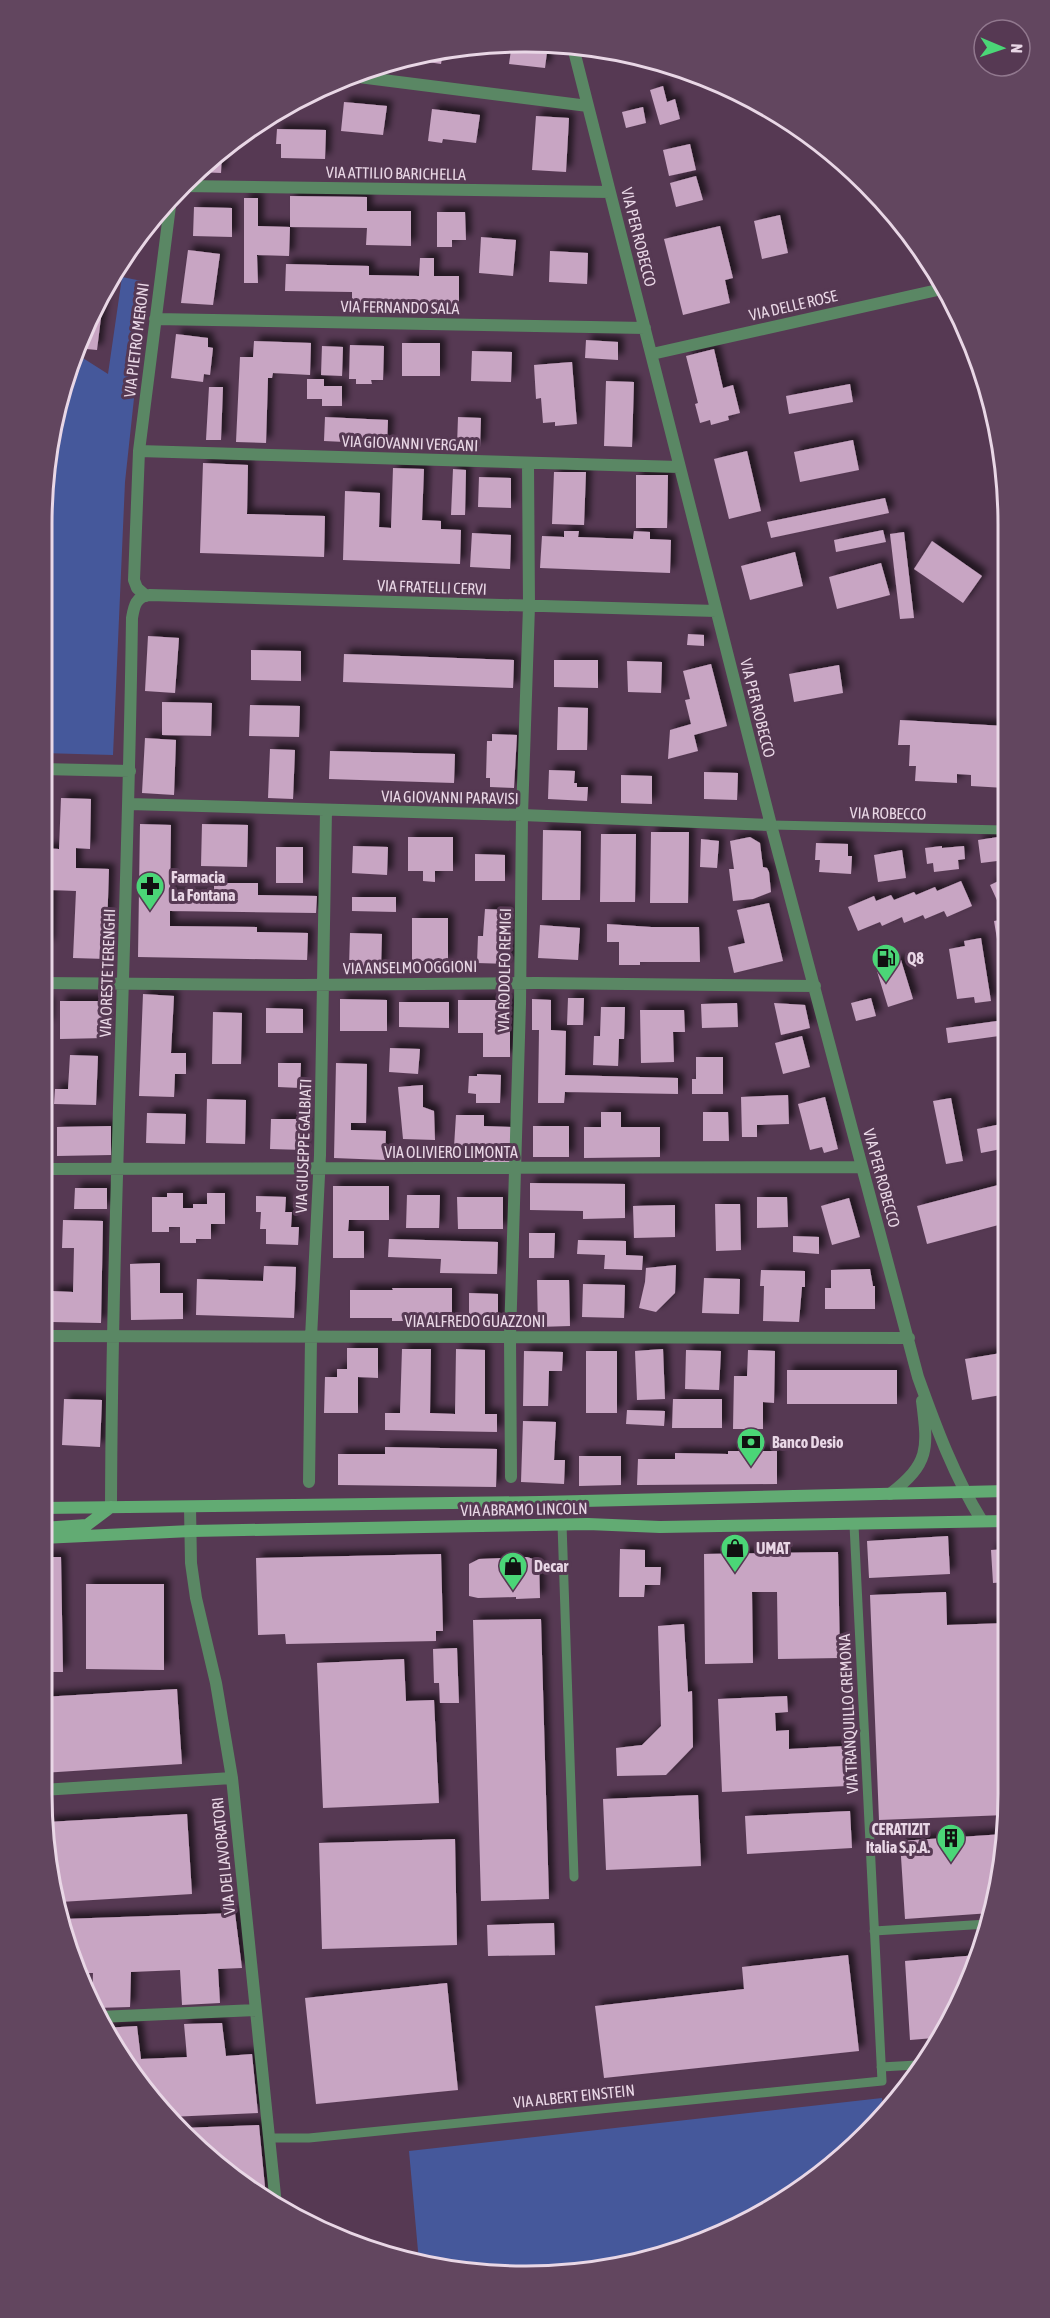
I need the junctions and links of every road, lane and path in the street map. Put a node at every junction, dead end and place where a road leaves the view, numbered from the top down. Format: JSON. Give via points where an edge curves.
{"nodes":[{"id":1,"x":575,"y":56,"type":"edge"},
{"id":2,"x":371,"y":79,"type":"edge"},
{"id":3,"x":588,"y":106,"type":"junction"},
{"id":4,"x":196,"y":186,"type":"edge"},
{"id":5,"x":610,"y":192,"type":"junction"},
{"id":6,"x":169,"y":214,"type":"edge"},
{"id":7,"x":935,"y":291,"type":"edge"},
{"id":8,"x":155,"y":319,"type":"junction"},
{"id":9,"x":645,"y":328,"type":"junction"},
{"id":10,"x":652,"y":354,"type":"junction"},
{"id":11,"x":139,"y":451,"type":"junction"},
{"id":12,"x":528,"y":464,"type":"junction"},
{"id":13,"x":679,"y":467,"type":"junction"},
{"id":14,"x":146,"y":596,"type":"junction"},
{"id":15,"x":529,"y":606,"type":"junction"},
{"id":16,"x":716,"y":611,"type":"junction"},
{"id":17,"x":52,"y":769,"type":"edge"},
{"id":18,"x":130,"y":771,"type":"junction"},
{"id":19,"x":129,"y":804,"type":"junction"},
{"id":20,"x":326,"y":810,"type":"junction"},
{"id":21,"x":522,"y":815,"type":"junction"},
{"id":22,"x":771,"y":825,"type":"junction"},
{"id":23,"x":998,"y":830,"type":"edge"},
{"id":24,"x":52,"y":983,"type":"edge"},
{"id":25,"x":123,"y":983,"type":"junction"},
{"id":26,"x":520,"y":983,"type":"junction"},
{"id":27,"x":323,"y":985,"type":"junction"},
{"id":28,"x":815,"y":987,"type":"junction"},
{"id":29,"x":861,"y":1167,"type":"junction"},
{"id":30,"x":516,"y":1168,"type":"junction"},
{"id":31,"x":52,"y":1169,"type":"edge"},
{"id":32,"x":118,"y":1169,"type":"junction"},
{"id":33,"x":319,"y":1169,"type":"junction"},
{"id":34,"x":52,"y":1336,"type":"edge"},
{"id":35,"x":111,"y":1336,"type":"junction"},
{"id":36,"x":510,"y":1337,"type":"junction"},
{"id":37,"x":311,"y":1338,"type":"junction"},
{"id":38,"x":909,"y":1338,"type":"junction"},
{"id":39,"x":918,"y":1377,"type":"junction"},
{"id":40,"x":511,"y":1476,"type":"dead end"},
{"id":41,"x":309,"y":1482,"type":"dead end"},
{"id":42,"x":998,"y":1491,"type":"edge"},
{"id":43,"x":964,"y":1492,"type":"junction"},
{"id":44,"x":890,"y":1494,"type":"junction"},
{"id":45,"x":190,"y":1506,"type":"junction"},
{"id":46,"x":111,"y":1507,"type":"junction"},
{"id":47,"x":52,"y":1508,"type":"edge"},
{"id":48,"x":982,"y":1521,"type":"junction"},
{"id":49,"x":998,"y":1521,"type":"edge"},
{"id":50,"x":562,"y":1524,"type":"junction"},
{"id":51,"x":854,"y":1525,"type":"junction"},
{"id":52,"x":52,"y":1527,"type":"edge"},
{"id":53,"x":191,"y":1531,"type":"junction"},
{"id":54,"x":52,"y":1538,"type":"edge"},
{"id":55,"x":232,"y":1778,"type":"junction"},
{"id":56,"x":52,"y":1789,"type":"edge"},
{"id":57,"x":574,"y":1877,"type":"dead end"},
{"id":58,"x":978,"y":1925,"type":"edge"},
{"id":59,"x":874,"y":1931,"type":"junction"},
{"id":60,"x":256,"y":2010,"type":"junction"},
{"id":61,"x":109,"y":2017,"type":"edge"},
{"id":62,"x":911,"y":2065,"type":"edge"},
{"id":63,"x":881,"y":2067,"type":"junction"},
{"id":64,"x":882,"y":2081,"type":"joint"},
{"id":65,"x":269,"y":2138,"type":"junction"},
{"id":66,"x":275,"y":2194,"type":"edge"}],
"edges":[{"from":1,"to":3,"type":"street","name":"VIA PER ROBECCO"},
{"from":2,"to":3,"type":"street"},
{"from":3,"to":5,"type":"street","name":"VIA PER ROBECCO"},
{"from":4,"to":5,"type":"street","name":"VIA ATTILIO BARICHELLA"},
{"from":5,"to":9,"type":"street","name":"VIA PER ROBECCO"},
{"from":6,"to":8,"type":"street","name":"VIA PIETRO MERONI"},
{"from":7,"to":10,"type":"street","name":"VIA DELLE ROSE"},
{"from":8,"to":9,"type":"street","name":"VIA FERNANDO SALA"},
{"from":8,"to":11,"type":"street","name":"VIA PIETRO MERONI"},
{"from":9,"to":10,"type":"street","name":"VIA PER ROBECCO"},
{"from":10,"to":13,"type":"street","name":"VIA PER ROBECCO"},
{"from":11,"to":12,"type":"street","name":"VIA GIOVANNI VERGANI"},
{"from":11,"to":14,"type":"street","via":[[134,580]]},
{"from":12,"to":13,"type":"street","name":"VIA GIOVANNI VERGANI"},
{"from":12,"to":15,"type":"street","name":"VIA RODOLFO REMIGI"},
{"from":13,"to":16,"type":"street","name":"VIA PER ROBECCO"},
{"from":14,"to":15,"type":"street","name":"VIA FRATELLI CERVI"},
{"from":14,"to":18,"type":"street","name":"VIA ORESTE TERENGHI","via":[[138,599],[132,618]]},
{"from":15,"to":16,"type":"street","name":"VIA FRATELLI CERVI"},
{"from":15,"to":21,"type":"street","name":"VIA RODOLFO REMIGI"},
{"from":16,"to":22,"type":"street","name":"VIA PER ROBECCO"},
{"from":17,"to":18,"type":"street"},
{"from":18,"to":19,"type":"street","name":"VIA ORESTE TERENGHI"},
{"from":19,"to":20,"type":"street","name":"VIA GIOVANNI PARAVISI"},
{"from":19,"to":25,"type":"street","name":"VIA ORESTE TERENGHI"},
{"from":20,"to":21,"type":"street","name":"VIA GIOVANNI PARAVISI"},
{"from":20,"to":27,"type":"street","name":"VIA GIUSEPPE GALBIATI"},
{"from":21,"to":22,"type":"street","name":"VIA GIOVANNI PARAVISI"},
{"from":21,"to":26,"type":"street","name":"VIA RODOLFO REMIGI"},
{"from":22,"to":23,"type":"lane","name":"VIA ROBECCO"},
{"from":22,"to":28,"type":"street","name":"VIA PER ROBECCO"},
{"from":24,"to":25,"type":"street","name":"VIA ANSELMO OGGIONI"},
{"from":25,"to":27,"type":"street","name":"VIA ANSELMO OGGIONI"},
{"from":25,"to":32,"type":"street","name":"VIA ORESTE TERENGHI"},
{"from":26,"to":27,"type":"street","name":"VIA ANSELMO OGGIONI"},
{"from":26,"to":28,"type":"street","name":"VIA ANSELMO OGGIONI"},
{"from":26,"to":30,"type":"street","name":"VIA RODOLFO REMIGI"},
{"from":27,"to":33,"type":"street","name":"VIA GIUSEPPE GALBIATI"},
{"from":28,"to":29,"type":"street","name":"VIA PER ROBECCO"},
{"from":29,"to":30,"type":"street","name":"VIA OLIVIERO LIMONTA"},
{"from":29,"to":38,"type":"street","name":"VIA PER ROBECCO"},
{"from":30,"to":33,"type":"street","name":"VIA OLIVIERO LIMONTA"},
{"from":30,"to":36,"type":"street","name":"VIA RODOLFO REMIGI"},
{"from":31,"to":32,"type":"street","name":"VIA OLIVIERO LIMONTA"},
{"from":32,"to":33,"type":"street","name":"VIA OLIVIERO LIMONTA"},
{"from":32,"to":35,"type":"street","name":"VIA ORESTE TERENGHI"},
{"from":33,"to":37,"type":"street","name":"VIA GIUSEPPE GALBIATI"},
{"from":34,"to":35,"type":"street","name":"VIA ALFREDO GUAZZONI"},
{"from":35,"to":37,"type":"street","name":"VIA ALFREDO GUAZZONI"},
{"from":35,"to":46,"type":"street","name":"VIA ORESTE TERENGHI"},
{"from":36,"to":37,"type":"street","name":"VIA ALFREDO GUAZZONI"},
{"from":36,"to":38,"type":"street","name":"VIA ALFREDO GUAZZONI"},
{"from":36,"to":40,"type":"street","name":"VIA RODOLFO REMIGI"},
{"from":37,"to":41,"type":"street","name":"VIA GIUSEPPE GALBIATI"},
{"from":38,"to":39,"type":"street","name":"VIA PER ROBECCO"},
{"from":39,"to":43,"type":"street","name":"VIA PER ROBECCO"},
{"from":39,"to":44,"type":"street","name":"VIA PER ROBECCO","via":[[926,1433],[921,1464]]},
{"from":42,"to":43,"type":"main road","name":"VIA ABRAMO LINCOLN"},
{"from":43,"to":44,"type":"main road","name":"VIA ABRAMO LINCOLN"},
{"from":43,"to":48,"type":"street","name":"VIA PER ROBECCO"},
{"from":44,"to":45,"type":"main road","name":"VIA ABRAMO LINCOLN"},
{"from":45,"to":46,"type":"main road","name":"VIA ABRAMO LINCOLN"},
{"from":45,"to":53,"type":"street","name":"VIA DEI LAVORATORI"},
{"from":46,"to":47,"type":"main road","name":"VIA ABRAMO LINCOLN"},
{"from":46,"to":52,"type":"main road","via":[[87,1525]]},
{"from":48,"to":49,"type":"main road","name":"VIA ABRAMO LINCOLN"},
{"from":48,"to":51,"type":"main road","name":"VIA ABRAMO LINCOLN"},
{"from":50,"to":51,"type":"main road","name":"VIA ABRAMO LINCOLN"},
{"from":50,"to":53,"type":"main road","name":"VIA ABRAMO LINCOLN"},
{"from":50,"to":57,"type":"lane"},
{"from":51,"to":59,"type":"lane","name":"VIA TRANQUILLO CREMONA"},
{"from":53,"to":54,"type":"main road","name":"VIA ABRAMO LINCOLN"},
{"from":53,"to":55,"type":"street","name":"VIA DEI LAVORATORI","via":[[196,1598]]},
{"from":55,"to":56,"type":"street"},
{"from":55,"to":60,"type":"street","name":"VIA DEI LAVORATORI"},
{"from":58,"to":59,"type":"lane"},
{"from":59,"to":63,"type":"lane","name":"VIA TRANQUILLO CREMONA"},
{"from":60,"to":61,"type":"street"},
{"from":60,"to":65,"type":"street","name":"VIA DEI LAVORATORI"},
{"from":62,"to":63,"type":"lane"},
{"from":63,"to":64,"type":"lane","name":"VIA TRANQUILLO CREMONA"},
{"from":64,"to":65,"type":"lane","name":"VIA ALBERT EINSTEIN","via":[[309,2138]]},
{"from":65,"to":66,"type":"street","name":"VIA DEI LAVORATORI"}]}
